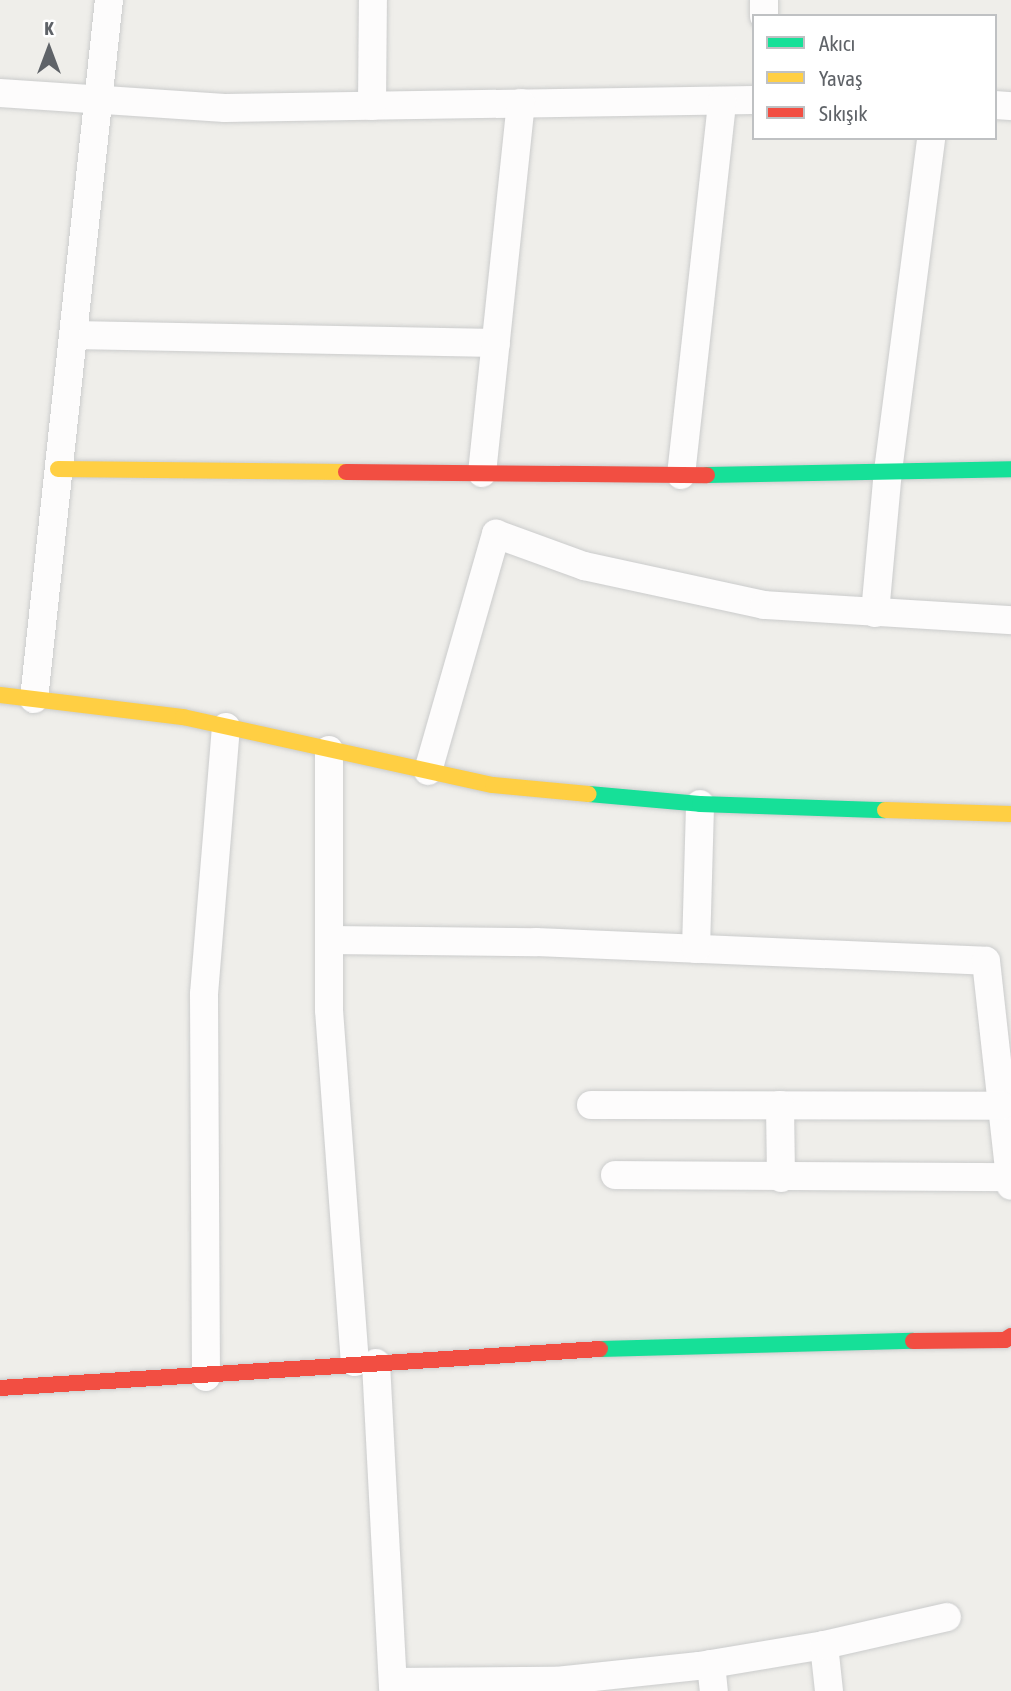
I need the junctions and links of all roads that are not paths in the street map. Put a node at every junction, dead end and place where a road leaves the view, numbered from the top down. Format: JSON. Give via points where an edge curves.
{"nodes":[{"id":1,"x":109,"y":0,"type":"edge"},
{"id":2,"x":373,"y":0,"type":"edge"},
{"id":3,"x":0,"y":93,"type":"edge"},
{"id":4,"x":752,"y":100,"type":"edge"},
{"id":5,"x":100,"y":101,"type":"junction"},
{"id":6,"x":722,"y":101,"type":"junction"},
{"id":7,"x":521,"y":103,"type":"junction"},
{"id":8,"x":372,"y":106,"type":"junction"},
{"id":9,"x":931,"y":140,"type":"edge"},
{"id":10,"x":74,"y":335,"type":"junction"},
{"id":11,"x":496,"y":343,"type":"junction"},
{"id":12,"x":58,"y":469,"type":"junction"},
{"id":13,"x":1011,"y":469,"type":"edge"},
{"id":14,"x":888,"y":471,"type":"junction"},
{"id":15,"x":482,"y":473,"type":"junction"},
{"id":16,"x":681,"y":475,"type":"junction"},
{"id":17,"x":875,"y":613,"type":"junction"},
{"id":18,"x":1011,"y":620,"type":"edge"},
{"id":19,"x":0,"y":695,"type":"edge"},
{"id":20,"x":33,"y":699,"type":"junction"},
{"id":21,"x":226,"y":727,"type":"junction"},
{"id":22,"x":330,"y":750,"type":"junction"},
{"id":23,"x":428,"y":771,"type":"junction"},
{"id":24,"x":700,"y":804,"type":"junction"},
{"id":25,"x":1011,"y":814,"type":"edge"},
{"id":26,"x":330,"y":940,"type":"junction"},
{"id":27,"x":696,"y":948,"type":"junction"},
{"id":28,"x":591,"y":1105,"type":"dead end"},
{"id":29,"x":780,"y":1105,"type":"junction"},
{"id":30,"x":1001,"y":1106,"type":"junction"},
{"id":31,"x":615,"y":1175,"type":"dead end"},
{"id":32,"x":1010,"y":1177,"type":"edge"},
{"id":33,"x":781,"y":1178,"type":"junction"},
{"id":34,"x":1011,"y":1186,"type":"edge"},
{"id":35,"x":1011,"y":1336,"type":"edge"},
{"id":36,"x":366,"y":1362,"type":"junction"},
{"id":37,"x":206,"y":1377,"type":"junction"},
{"id":38,"x":0,"y":1388,"type":"edge"},
{"id":39,"x":947,"y":1617,"type":"dead end"},
{"id":40,"x":824,"y":1646,"type":"junction"},
{"id":41,"x":712,"y":1677,"type":"edge"},
{"id":42,"x":592,"y":1684,"type":"edge"},
{"id":43,"x":393,"y":1687,"type":"edge"},
{"id":44,"x":829,"y":1691,"type":"edge"}],
"edges":[{"from":1,"to":5,"type":"street"},
{"from":2,"to":8,"type":"street"},
{"from":3,"to":5,"type":"street"},
{"from":4,"to":6,"type":"street"},
{"from":5,"to":8,"type":"street","via":[[225,108]]},
{"from":5,"to":10,"type":"street"},
{"from":6,"to":7,"type":"street"},
{"from":6,"to":16,"type":"street"},
{"from":7,"to":8,"type":"street"},
{"from":7,"to":11,"type":"street"},
{"from":9,"to":14,"type":"street"},
{"from":10,"to":11,"type":"street"},
{"from":10,"to":12,"type":"street"},
{"from":11,"to":15,"type":"street"},
{"from":12,"to":15,"type":"street"},
{"from":12,"to":20,"type":"street"},
{"from":13,"to":14,"type":"street"},
{"from":14,"to":16,"type":"street"},
{"from":14,"to":17,"type":"street"},
{"from":15,"to":16,"type":"street"},
{"from":17,"to":18,"type":"street"},
{"from":17,"to":23,"type":"street","via":[[764,606],[584,566],[496,534]]},
{"from":19,"to":20,"type":"street"},
{"from":20,"to":21,"type":"street"},
{"from":21,"to":22,"type":"street"},
{"from":21,"to":37,"type":"street","via":[[204,994]]},
{"from":22,"to":23,"type":"street"},
{"from":22,"to":26,"type":"street"},
{"from":23,"to":24,"type":"street","via":[[493,785]]},
{"from":24,"to":25,"type":"street"},
{"from":24,"to":27,"type":"street"},
{"from":26,"to":27,"type":"street"},
{"from":26,"to":36,"type":"street","via":[[330,1010]]},
{"from":27,"to":30,"type":"street","via":[[986,961]]},
{"from":28,"to":29,"type":"street"},
{"from":29,"to":30,"type":"street"},
{"from":29,"to":33,"type":"street"},
{"from":30,"to":32,"type":"street"},
{"from":31,"to":33,"type":"street"},
{"from":32,"to":33,"type":"street"},
{"from":32,"to":34,"type":"street"},
{"from":35,"to":36,"type":"street","via":[[1005,1340],[691,1344]]},
{"from":36,"to":37,"type":"street"},
{"from":36,"to":43,"type":"street"},
{"from":37,"to":38,"type":"street"},
{"from":39,"to":40,"type":"street"},
{"from":40,"to":41,"type":"street"},
{"from":40,"to":44,"type":"street"},
{"from":41,"to":42,"type":"street"},
{"from":42,"to":43,"type":"street"}]}
